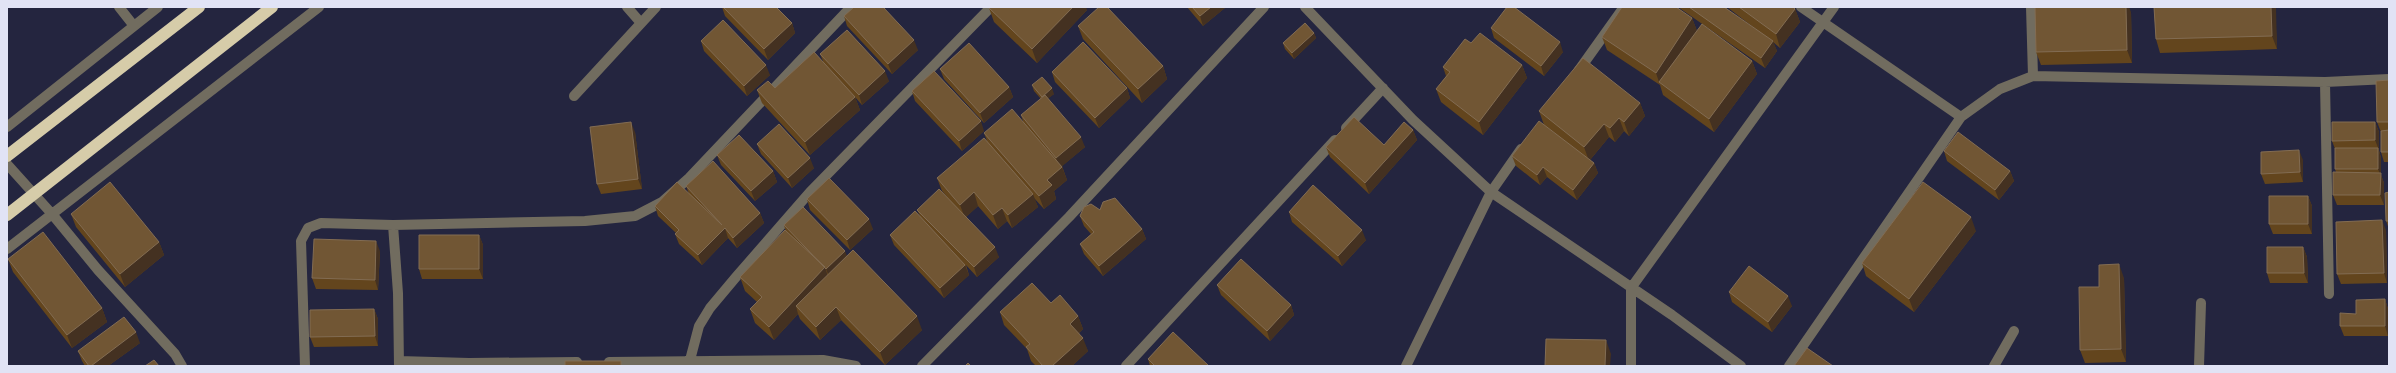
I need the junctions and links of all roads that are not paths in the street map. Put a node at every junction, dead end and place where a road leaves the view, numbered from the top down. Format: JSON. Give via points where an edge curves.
{"nodes":[{"id":1,"x":119,"y":7,"type":"edge"},
{"id":2,"x":158,"y":7,"type":"edge"},
{"id":3,"x":199,"y":7,"type":"edge"},
{"id":4,"x":272,"y":7,"type":"edge"},
{"id":5,"x":318,"y":7,"type":"edge"},
{"id":6,"x":627,"y":7,"type":"edge"},
{"id":7,"x":656,"y":7,"type":"edge"},
{"id":8,"x":851,"y":7,"type":"edge"},
{"id":9,"x":991,"y":7,"type":"edge"},
{"id":10,"x":1264,"y":7,"type":"edge"},
{"id":11,"x":1306,"y":7,"type":"edge"},
{"id":12,"x":1624,"y":7,"type":"edge"},
{"id":13,"x":1801,"y":7,"type":"edge"},
{"id":14,"x":1834,"y":7,"type":"edge"},
{"id":15,"x":2031,"y":7,"type":"edge"},
{"id":16,"x":641,"y":23,"type":"junction"},
{"id":17,"x":1823,"y":23,"type":"junction"},
{"id":18,"x":134,"y":26,"type":"junction"},
{"id":19,"x":2033,"y":76,"type":"junction"},
{"id":20,"x":1573,"y":77,"type":"edge"},
{"id":21,"x":2389,"y":79,"type":"edge"},
{"id":22,"x":2325,"y":82,"type":"junction"},
{"id":23,"x":1383,"y":88,"type":"junction"},
{"id":24,"x":574,"y":96,"type":"dead end"},
{"id":25,"x":1961,"y":117,"type":"junction"},
{"id":26,"x":7,"y":127,"type":"edge"},
{"id":27,"x":1528,"y":141,"type":"edge"},
{"id":28,"x":7,"y":156,"type":"edge"},
{"id":29,"x":7,"y":164,"type":"edge"},
{"id":30,"x":1491,"y":192,"type":"junction"},
{"id":31,"x":33,"y":194,"type":"junction"},
{"id":32,"x":52,"y":214,"type":"junction"},
{"id":33,"x":7,"y":215,"type":"edge"},
{"id":34,"x":393,"y":226,"type":"junction"},
{"id":35,"x":7,"y":249,"type":"edge"},
{"id":36,"x":1631,"y":288,"type":"junction"},
{"id":37,"x":2328,"y":294,"type":"dead end"},
{"id":38,"x":2201,"y":303,"type":"dead end"},
{"id":39,"x":2014,"y":330,"type":"dead end"},
{"id":40,"x":690,"y":360,"type":"junction"},
{"id":41,"x":586,"y":362,"type":"edge"},
{"id":42,"x":601,"y":362,"type":"edge"},
{"id":43,"x":399,"y":364,"type":"edge"},
{"id":44,"x":182,"y":366,"type":"edge"},
{"id":45,"x":305,"y":366,"type":"edge"},
{"id":46,"x":856,"y":366,"type":"edge"},
{"id":47,"x":922,"y":366,"type":"edge"},
{"id":48,"x":1126,"y":366,"type":"edge"},
{"id":49,"x":1406,"y":366,"type":"edge"},
{"id":50,"x":1631,"y":366,"type":"edge"},
{"id":51,"x":1741,"y":366,"type":"edge"},
{"id":52,"x":1789,"y":366,"type":"edge"},
{"id":53,"x":1994,"y":366,"type":"edge"},
{"id":54,"x":2199,"y":366,"type":"edge"}],
"edges":[{"from":1,"to":18,"type":"street"},
{"from":2,"to":18,"type":"street"},
{"from":3,"to":28,"type":"highway"},
{"from":4,"to":31,"type":"highway"},
{"from":5,"to":32,"type":"street"},
{"from":6,"to":16,"type":"street"},
{"from":7,"to":16,"type":"street"},
{"from":8,"to":34,"type":"street","via":[[689,178],[662,202],[635,216],[585,221]]},
{"from":9,"to":40,"type":"street","via":[[810,192],[710,308],[699,326]]},
{"from":10,"to":47,"type":"street","via":[[1069,217]]},
{"from":11,"to":23,"type":"street"},
{"from":12,"to":20,"type":"street"},
{"from":13,"to":17,"type":"street"},
{"from":14,"to":17,"type":"street"},
{"from":15,"to":19,"type":"street"},
{"from":16,"to":24,"type":"street"},
{"from":17,"to":25,"type":"street"},
{"from":17,"to":36,"type":"street"},
{"from":18,"to":26,"type":"street"},
{"from":19,"to":22,"type":"street"},
{"from":19,"to":25,"type":"street","via":[[2000,88]]},
{"from":21,"to":22,"type":"street"},
{"from":22,"to":37,"type":"street"},
{"from":23,"to":30,"type":"street","via":[[1413,120]]},
{"from":23,"to":48,"type":"street"},
{"from":25,"to":52,"type":"street"},
{"from":27,"to":30,"type":"street"},
{"from":29,"to":31,"type":"street"},
{"from":30,"to":36,"type":"street"},
{"from":30,"to":49,"type":"street"},
{"from":31,"to":32,"type":"street"},
{"from":31,"to":33,"type":"highway"},
{"from":32,"to":35,"type":"street"},
{"from":32,"to":44,"type":"street","via":[[98,270],[175,354]]},
{"from":34,"to":43,"type":"street","via":[[398,293]]},
{"from":34,"to":45,"type":"street","via":[[321,223],[308,228],[301,241]]},
{"from":36,"to":50,"type":"street"},
{"from":36,"to":51,"type":"street"},
{"from":38,"to":54,"type":"street"},
{"from":39,"to":53,"type":"street"},
{"from":40,"to":42,"type":"street"},
{"from":40,"to":46,"type":"street","via":[[822,360]]},
{"from":41,"to":43,"type":"street"}]}
